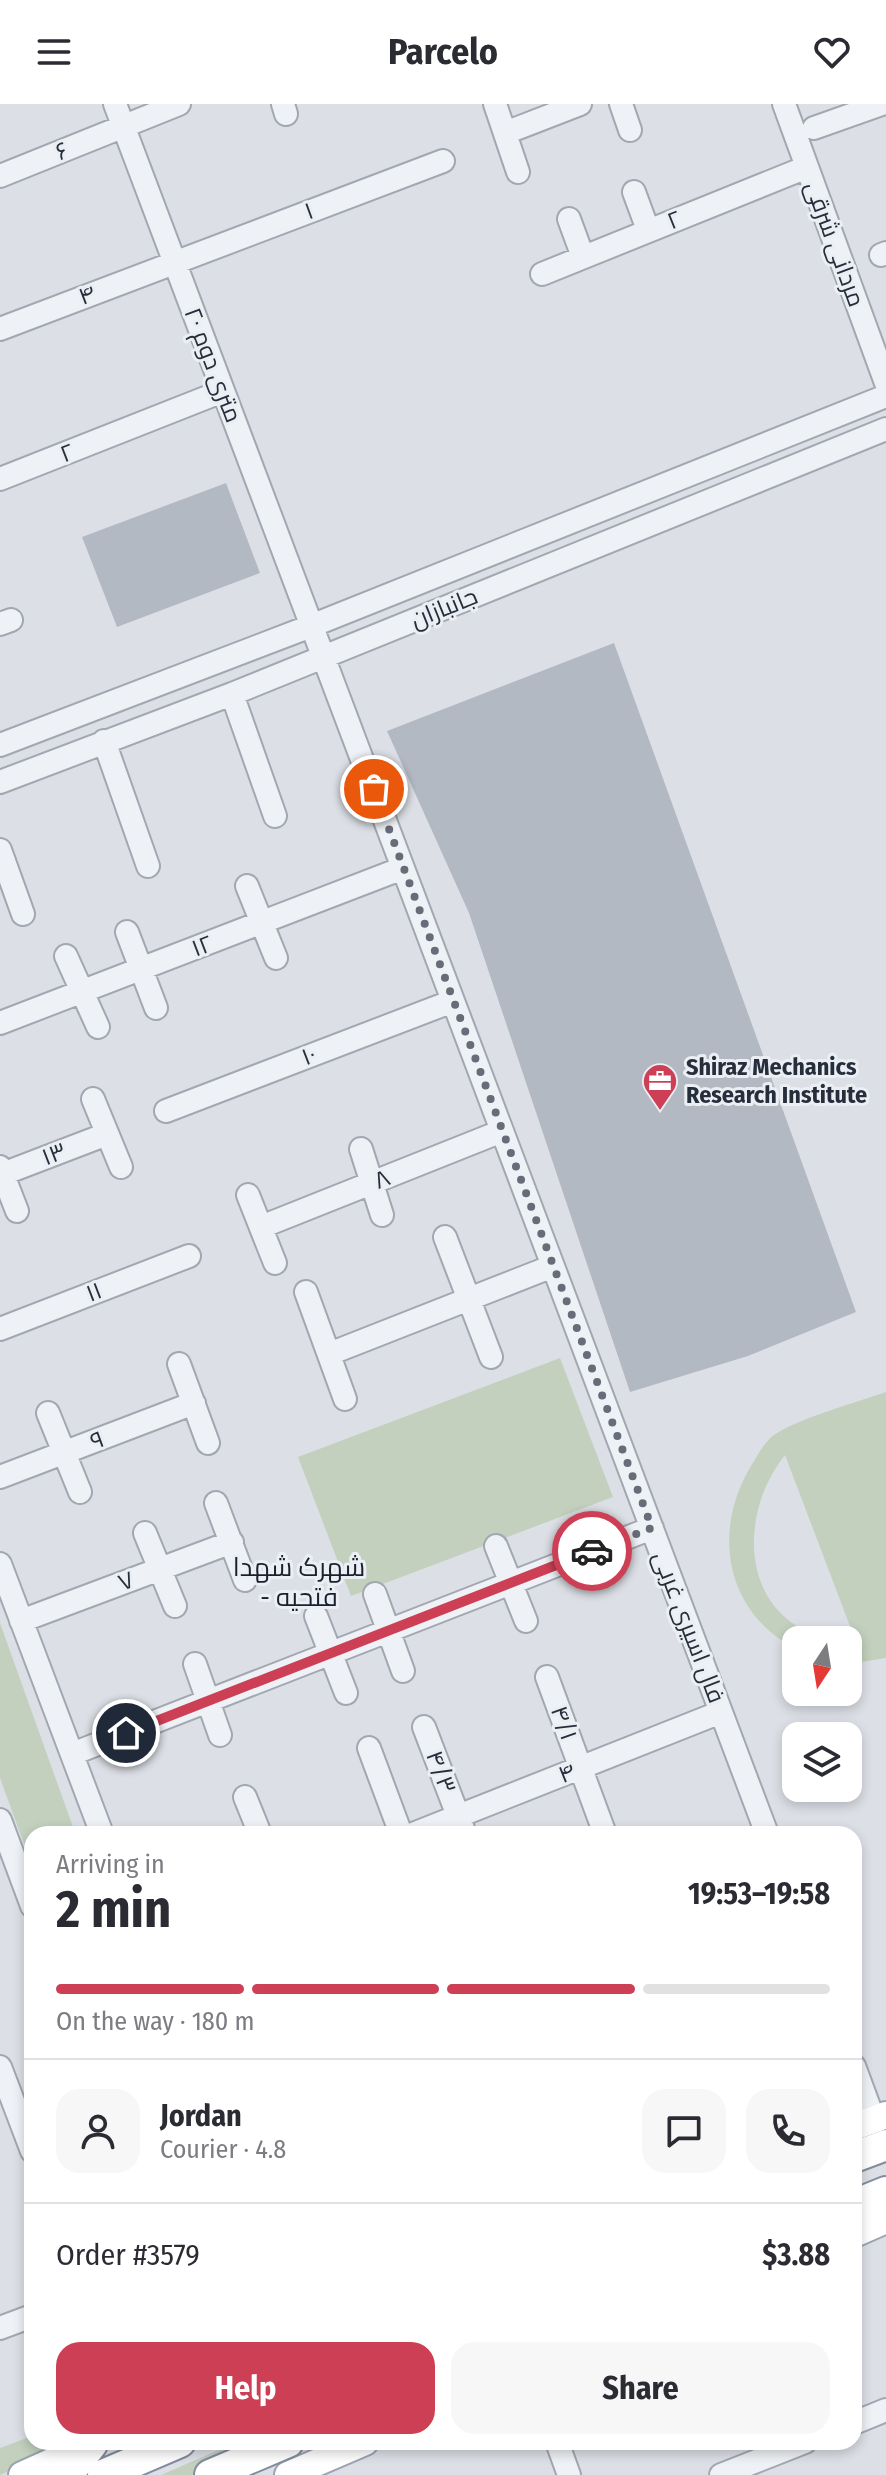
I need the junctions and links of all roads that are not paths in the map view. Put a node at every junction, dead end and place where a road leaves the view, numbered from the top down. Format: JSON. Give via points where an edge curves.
{"nodes":[{"id":1,"x":115,"y":104,"type":"edge"},
{"id":2,"x":179,"y":104,"type":"edge"},
{"id":3,"x":495,"y":104,"type":"edge"},
{"id":4,"x":580,"y":104,"type":"edge"},
{"id":5,"x":621,"y":104,"type":"edge"},
{"id":6,"x":784,"y":104,"type":"edge"},
{"id":7,"x":882,"y":104,"type":"edge"},
{"id":8,"x":123,"y":126,"type":"junction"},
{"id":9,"x":814,"y":128,"type":"dead end"},
{"id":10,"x":630,"y":130,"type":"dead end"},
{"id":11,"x":505,"y":133,"type":"junction"},
{"id":12,"x":443,"y":161,"type":"dead end"},
{"id":13,"x":807,"y":167,"type":"junction"},
{"id":14,"x":518,"y":172,"type":"dead end"},
{"id":15,"x":0,"y":176,"type":"edge"},
{"id":16,"x":634,"y":192,"type":"dead end"},
{"id":17,"x":569,"y":219,"type":"dead end"},
{"id":18,"x":648,"y":230,"type":"junction"},
{"id":19,"x":583,"y":257,"type":"junction"},
{"id":20,"x":174,"y":261,"type":"junction"},
{"id":21,"x":542,"y":274,"type":"dead end"},
{"id":22,"x":0,"y":329,"type":"edge"},
{"id":23,"x":886,"y":383,"type":"edge"},
{"id":24,"x":223,"y":391,"type":"junction"},
{"id":25,"x":886,"y":396,"type":"edge"},
{"id":26,"x":886,"y":429,"type":"edge"},
{"id":27,"x":0,"y":479,"type":"edge"},
{"id":28,"x":311,"y":626,"type":"junction"},
{"id":29,"x":324,"y":657,"type":"junction"},
{"id":30,"x":232,"y":694,"type":"junction"},
{"id":31,"x":104,"y":741,"type":"junction"},
{"id":32,"x":0,"y":745,"type":"edge"},
{"id":33,"x":0,"y":782,"type":"edge"},
{"id":34,"x":275,"y":816,"type":"dead end"},
{"id":35,"x":0,"y":850,"type":"edge"},
{"id":36,"x":148,"y":866,"type":"dead end"},
{"id":37,"x":403,"y":868,"type":"junction"},
{"id":38,"x":247,"y":886,"type":"dead end"},
{"id":39,"x":23,"y":914,"type":"dead end"},
{"id":40,"x":261,"y":922,"type":"junction"},
{"id":41,"x":127,"y":932,"type":"dead end"},
{"id":42,"x":66,"y":956,"type":"dead end"},
{"id":43,"x":276,"y":958,"type":"dead end"},
{"id":44,"x":142,"y":969,"type":"junction"},
{"id":45,"x":82,"y":992,"type":"junction"},
{"id":46,"x":453,"y":1001,"type":"junction"},
{"id":47,"x":156,"y":1008,"type":"dead end"},
{"id":48,"x":0,"y":1023,"type":"edge"},
{"id":49,"x":98,"y":1027,"type":"dead end"},
{"id":50,"x":93,"y":1099,"type":"dead end"},
{"id":51,"x":166,"y":1111,"type":"dead end"},
{"id":52,"x":502,"y":1131,"type":"junction"},
{"id":53,"x":107,"y":1134,"type":"junction"},
{"id":54,"x":361,"y":1149,"type":"dead end"},
{"id":55,"x":121,"y":1167,"type":"dead end"},
{"id":56,"x":1,"y":1172,"type":"edge"},
{"id":57,"x":372,"y":1183,"type":"junction"},
{"id":58,"x":248,"y":1195,"type":"dead end"},
{"id":59,"x":17,"y":1211,"type":"dead end"},
{"id":60,"x":382,"y":1215,"type":"dead end"},
{"id":61,"x":261,"y":1227,"type":"junction"},
{"id":62,"x":445,"y":1237,"type":"dead end"},
{"id":63,"x":189,"y":1256,"type":"dead end"},
{"id":64,"x":275,"y":1263,"type":"dead end"},
{"id":65,"x":553,"y":1266,"type":"junction"},
{"id":66,"x":306,"y":1292,"type":"dead end"},
{"id":67,"x":468,"y":1299,"type":"junction"},
{"id":68,"x":0,"y":1329,"type":"edge"},
{"id":69,"x":329,"y":1354,"type":"junction"},
{"id":70,"x":491,"y":1357,"type":"dead end"},
{"id":71,"x":179,"y":1364,"type":"dead end"},
{"id":72,"x":345,"y":1399,"type":"dead end"},
{"id":73,"x":194,"y":1403,"type":"junction"},
{"id":74,"x":48,"y":1413,"type":"dead end"},
{"id":75,"x":208,"y":1443,"type":"dead end"},
{"id":76,"x":64,"y":1452,"type":"junction"},
{"id":77,"x":0,"y":1477,"type":"edge"},
{"id":78,"x":80,"y":1492,"type":"dead end"},
{"id":79,"x":216,"y":1503,"type":"dead end"},
{"id":80,"x":652,"y":1528,"type":"junction"},
{"id":81,"x":145,"y":1533,"type":"dead end"},
{"id":82,"x":232,"y":1542,"type":"junction"},
{"id":83,"x":496,"y":1546,"type":"dead end"},
{"id":84,"x":0,"y":1564,"type":"edge"},
{"id":85,"x":160,"y":1569,"type":"junction"},
{"id":86,"x":245,"y":1580,"type":"dead end"},
{"id":87,"x":511,"y":1583,"type":"junction"},
{"id":88,"x":375,"y":1594,"type":"dead end"},
{"id":89,"x":175,"y":1606,"type":"dead end"},
{"id":90,"x":316,"y":1616,"type":"dead end"},
{"id":91,"x":21,"y":1621,"type":"junction"},
{"id":92,"x":526,"y":1621,"type":"dead end"},
{"id":93,"x":388,"y":1631,"type":"junction"},
{"id":94,"x":330,"y":1653,"type":"junction"},
{"id":95,"x":195,"y":1664,"type":"dead end"},
{"id":96,"x":403,"y":1671,"type":"dead end"},
{"id":97,"x":547,"y":1677,"type":"dead end"},
{"id":98,"x":346,"y":1693,"type":"dead end"},
{"id":99,"x":208,"y":1701,"type":"junction"},
{"id":100,"x":721,"y":1712,"type":"junction"},
{"id":101,"x":424,"y":1727,"type":"dead end"},
{"id":102,"x":220,"y":1735,"type":"dead end"},
{"id":103,"x":369,"y":1748,"type":"dead end"},
{"id":104,"x":72,"y":1754,"type":"junction"},
{"id":105,"x":580,"y":1768,"type":"junction"},
{"id":106,"x":245,"y":1797,"type":"dead end"},
{"id":107,"x":0,"y":1820,"type":"edge"},
{"id":108,"x":462,"y":1825,"type":"edge"},
{"id":109,"x":94,"y":1826,"type":"edge"},
{"id":110,"x":257,"y":1826,"type":"edge"},
{"id":111,"x":398,"y":1826,"type":"edge"},
{"id":112,"x":602,"y":1826,"type":"edge"},
{"id":113,"x":764,"y":1826,"type":"edge"},
{"id":114,"x":16,"y":1861,"type":"edge"},
{"id":115,"x":24,"y":1884,"type":"edge"},
{"id":116,"x":0,"y":2067,"type":"edge"},
{"id":117,"x":862,"y":2089,"type":"edge"},
{"id":118,"x":875,"y":2127,"type":"edge"},
{"id":119,"x":24,"y":2130,"type":"edge"},
{"id":120,"x":862,"y":2146,"type":"edge"},
{"id":121,"x":886,"y":2192,"type":"edge"},
{"id":122,"x":862,"y":2202,"type":"edge"},
{"id":123,"x":886,"y":2220,"type":"edge"},
{"id":124,"x":862,"y":2230,"type":"edge"},
{"id":125,"x":24,"y":2319,"type":"edge"},
{"id":126,"x":0,"y":2328,"type":"edge"},
{"id":127,"x":886,"y":2410,"type":"edge"},
{"id":128,"x":862,"y":2420,"type":"edge"},
{"id":129,"x":78,"y":2450,"type":"edge"},
{"id":130,"x":88,"y":2450,"type":"edge"},
{"id":131,"x":161,"y":2450,"type":"edge"},
{"id":132,"x":269,"y":2450,"type":"edge"},
{"id":133,"x":346,"y":2450,"type":"edge"},
{"id":134,"x":560,"y":2450,"type":"edge"},
{"id":135,"x":785,"y":2450,"type":"edge"},
{"id":136,"x":22,"y":2475,"type":"edge"},
{"id":137,"x":67,"y":2475,"type":"edge"},
{"id":138,"x":103,"y":2475,"type":"edge"},
{"id":139,"x":210,"y":2475,"type":"edge"},
{"id":140,"x":288,"y":2475,"type":"edge"},
{"id":141,"x":569,"y":2475,"type":"edge"},
{"id":142,"x":721,"y":2475,"type":"edge"}],
"edges":[{"from":1,"to":8,"type":"street","name":"۲۰ متری دوم"},
{"from":2,"to":8,"type":"street","name":"۶"},
{"from":3,"to":11,"type":"street"},
{"from":4,"to":11,"type":"street"},
{"from":5,"to":10,"type":"street"},
{"from":6,"to":13,"type":"street","name":"مردانی شرقی"},
{"from":7,"to":9,"type":"street"},
{"from":8,"to":15,"type":"street","name":"۶"},
{"from":8,"to":20,"type":"street","name":"۲۰ متری دوم"},
{"from":11,"to":14,"type":"street"},
{"from":12,"to":20,"type":"street","name":"۱"},
{"from":13,"to":18,"type":"street","name":"۲"},
{"from":13,"to":23,"type":"street","name":"مردانی شرقی"},
{"from":16,"to":18,"type":"street"},
{"from":17,"to":19,"type":"street"},
{"from":18,"to":19,"type":"street","name":"۲"},
{"from":19,"to":21,"type":"street","name":"۲"},
{"from":20,"to":22,"type":"street","name":"۴"},
{"from":20,"to":24,"type":"street","name":"۲۰ متری دوم"},
{"from":24,"to":27,"type":"street","name":"۲"},
{"from":24,"to":28,"type":"street","name":"۲۰ متری دوم"},
{"from":25,"to":28,"type":"street","name":"جانبازان"},
{"from":26,"to":29,"type":"street","name":"جانبازان"},
{"from":28,"to":29,"type":"street","name":"۲۰ متری دوم"},
{"from":28,"to":32,"type":"street","name":"جانبازان"},
{"from":29,"to":30,"type":"street","name":"جانبازان"},
{"from":29,"to":37,"type":"street","name":"فال اسیری غربی"},
{"from":30,"to":31,"type":"street","name":"جانبازان"},
{"from":30,"to":34,"type":"street"},
{"from":31,"to":33,"type":"street","name":"جانبازان"},
{"from":31,"to":36,"type":"street"},
{"from":35,"to":39,"type":"street"},
{"from":37,"to":40,"type":"street","name":"۱۲"},
{"from":37,"to":46,"type":"street","name":"فال اسیری غربی"},
{"from":38,"to":40,"type":"street"},
{"from":40,"to":43,"type":"street"},
{"from":40,"to":44,"type":"street","name":"۱۲"},
{"from":41,"to":44,"type":"street"},
{"from":42,"to":45,"type":"street"},
{"from":44,"to":45,"type":"street","name":"۱۲"},
{"from":44,"to":47,"type":"street"},
{"from":45,"to":48,"type":"street","name":"۱۲"},
{"from":45,"to":49,"type":"street"},
{"from":46,"to":51,"type":"street","name":"۱۰"},
{"from":46,"to":52,"type":"street","name":"فال اسیری غربی"},
{"from":50,"to":53,"type":"street"},
{"from":52,"to":57,"type":"street","name":"۸"},
{"from":52,"to":65,"type":"street","name":"فال اسیری غربی"},
{"from":53,"to":55,"type":"street"},
{"from":53,"to":56,"type":"street","name":"۱۳"},
{"from":54,"to":57,"type":"street"},
{"from":56,"to":59,"type":"street"},
{"from":57,"to":60,"type":"street"},
{"from":57,"to":61,"type":"street","name":"۸"},
{"from":58,"to":61,"type":"street"},
{"from":61,"to":64,"type":"street"},
{"from":62,"to":67,"type":"street"},
{"from":63,"to":68,"type":"street","name":"۱۱"},
{"from":65,"to":67,"type":"street"},
{"from":65,"to":80,"type":"street","name":"فال اسیری غربی"},
{"from":66,"to":69,"type":"street"},
{"from":67,"to":69,"type":"street"},
{"from":67,"to":70,"type":"street"},
{"from":69,"to":72,"type":"street"},
{"from":71,"to":73,"type":"street"},
{"from":73,"to":75,"type":"street"},
{"from":73,"to":76,"type":"street","name":"۹"},
{"from":74,"to":76,"type":"street"},
{"from":76,"to":77,"type":"street","name":"۹"},
{"from":76,"to":78,"type":"street"},
{"from":79,"to":82,"type":"street"},
{"from":80,"to":87,"type":"street"},
{"from":80,"to":100,"type":"street","name":"فال اسیری غربی"},
{"from":81,"to":85,"type":"street"},
{"from":82,"to":85,"type":"street","name":"۷"},
{"from":82,"to":86,"type":"street"},
{"from":83,"to":87,"type":"street"},
{"from":84,"to":91,"type":"street"},
{"from":85,"to":89,"type":"street"},
{"from":85,"to":91,"type":"street","name":"۷"},
{"from":87,"to":92,"type":"street"},
{"from":87,"to":93,"type":"street"},
{"from":88,"to":93,"type":"street"},
{"from":90,"to":94,"type":"street"},
{"from":91,"to":104,"type":"street"},
{"from":93,"to":94,"type":"street"},
{"from":93,"to":96,"type":"street"},
{"from":94,"to":98,"type":"street"},
{"from":94,"to":99,"type":"street"},
{"from":95,"to":99,"type":"street"},
{"from":97,"to":105,"type":"street","name":"۴/۱"},
{"from":99,"to":102,"type":"street"},
{"from":99,"to":104,"type":"street"},
{"from":100,"to":105,"type":"street","name":"۴"},
{"from":100,"to":113,"type":"street","name":"فال اسیری غربی"},
{"from":101,"to":108,"type":"street","name":"۴/۳"},
{"from":103,"to":111,"type":"street"},
{"from":104,"to":109,"type":"street"},
{"from":105,"to":108,"type":"street","name":"۴"},
{"from":105,"to":112,"type":"street","name":"۴/۱"},
{"from":106,"to":110,"type":"street"},
{"from":107,"to":114,"type":"street"},
{"from":114,"to":115,"type":"street"},
{"from":116,"to":119,"type":"street"},
{"from":117,"to":118,"type":"street"},
{"from":118,"to":120,"type":"highway"},
{"from":121,"to":122,"type":"highway"},
{"from":123,"to":124,"type":"main road"},
{"from":125,"to":126,"type":"street"},
{"from":127,"to":128,"type":"street"},
{"from":129,"to":136,"type":"main road"},
{"from":130,"to":137,"type":"highway"},
{"from":131,"to":138,"type":"highway"},
{"from":132,"to":139,"type":"highway"},
{"from":133,"to":140,"type":"main road"},
{"from":134,"to":141,"type":"street"},
{"from":135,"to":142,"type":"street"}]}
